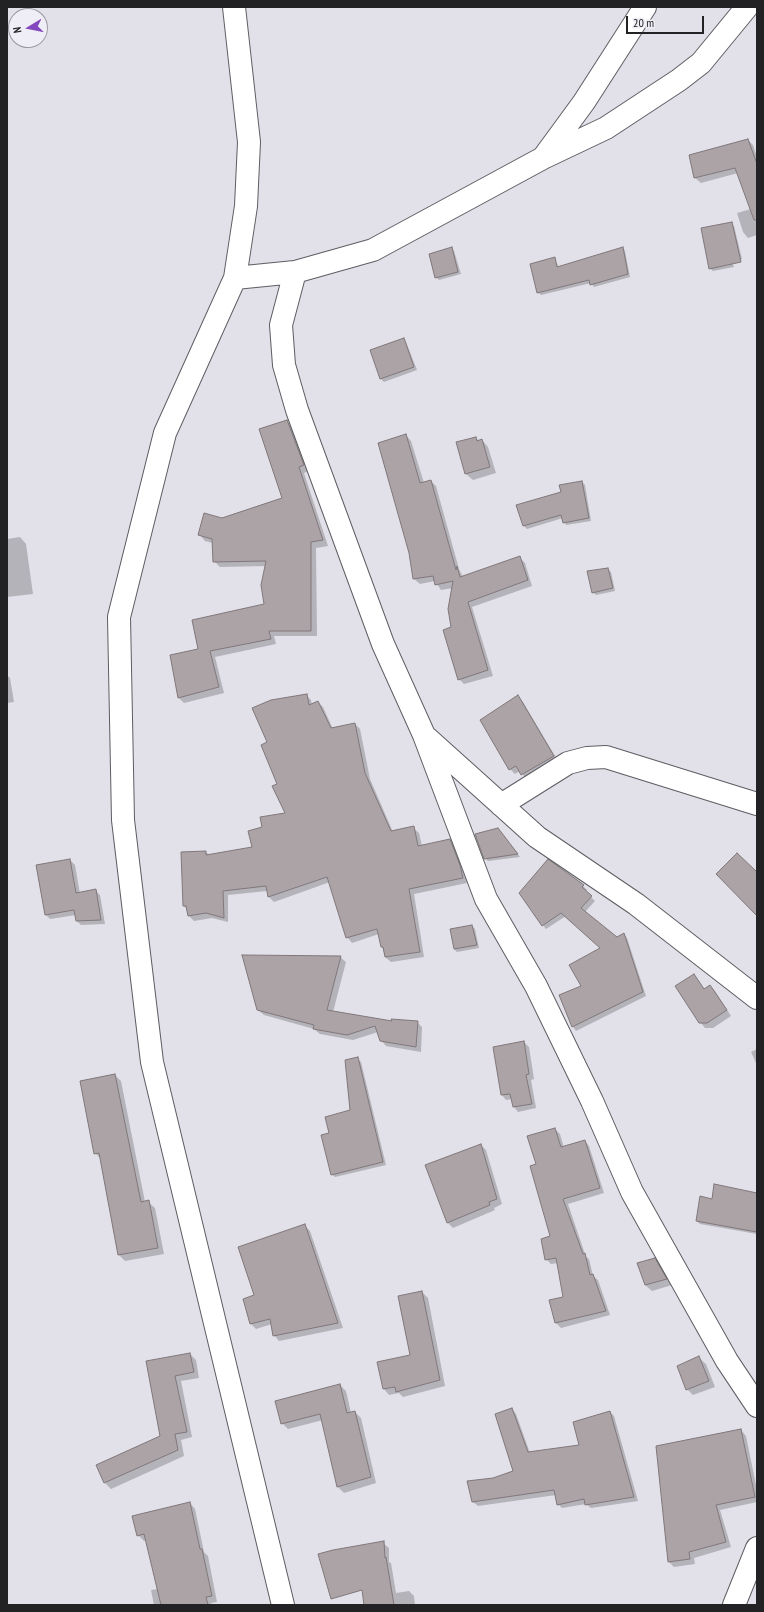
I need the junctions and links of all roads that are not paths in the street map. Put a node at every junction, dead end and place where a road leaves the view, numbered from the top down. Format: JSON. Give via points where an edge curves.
{"nodes":[{"id":1,"x":234,"y":7,"type":"edge"},
{"id":2,"x":645,"y":7,"type":"edge"},
{"id":3,"x":747,"y":7,"type":"edge"},
{"id":4,"x":543,"y":158,"type":"junction"},
{"id":5,"x":295,"y":272,"type":"junction"},
{"id":6,"x":235,"y":278,"type":"junction"},
{"id":7,"x":424,"y":735,"type":"junction"},
{"id":8,"x":757,"y":804,"type":"edge"},
{"id":9,"x":501,"y":805,"type":"junction"},
{"id":10,"x":757,"y":998,"type":"edge"},
{"id":11,"x":757,"y":1406,"type":"edge"},
{"id":12,"x":757,"y":1548,"type":"edge"},
{"id":13,"x":283,"y":1605,"type":"edge"},
{"id":14,"x":734,"y":1605,"type":"edge"}],
"edges":[{"from":1,"to":6,"type":"street","via":[[248,142],[246,206]]},
{"from":2,"to":4,"type":"street","via":[[584,102]]},
{"from":3,"to":4,"type":"street","via":[[701,63],[679,80],[606,128]]},
{"from":4,"to":5,"type":"street","via":[[373,250]]},
{"from":5,"to":6,"type":"street"},
{"from":5,"to":7,"type":"street","via":[[281,325],[284,365],[297,410],[383,644]]},
{"from":6,"to":13,"type":"street","via":[[165,433],[120,617],[123,820],[152,1062]]},
{"from":7,"to":9,"type":"street"},
{"from":7,"to":11,"type":"street","via":[[486,899],[536,986],[632,1192],[727,1360]]},
{"from":8,"to":9,"type":"street","via":[[606,757],[568,763]]},
{"from":9,"to":10,"type":"street","via":[[537,837],[636,904]]},
{"from":12,"to":14,"type":"street"}]}
